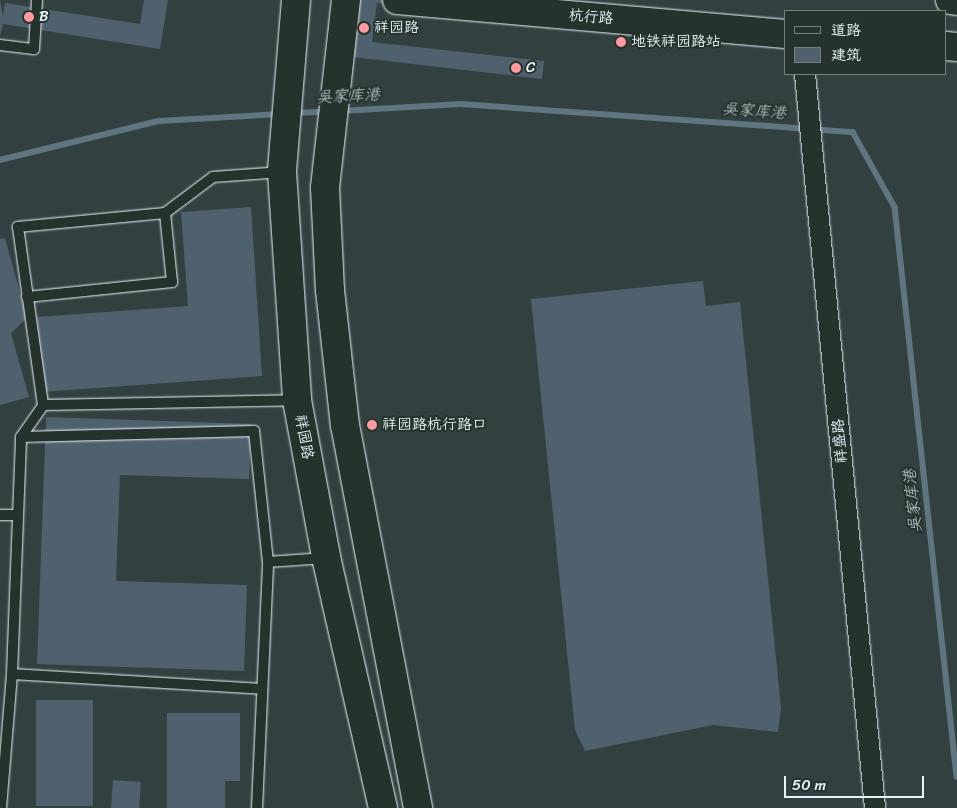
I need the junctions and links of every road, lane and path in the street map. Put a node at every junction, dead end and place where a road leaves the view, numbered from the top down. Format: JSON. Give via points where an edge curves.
{"nodes":[{"id":1,"x":37,"y":0,"type":"edge"},
{"id":2,"x":296,"y":0,"type":"edge"},
{"id":3,"x":346,"y":0,"type":"edge"},
{"id":4,"x":397,"y":0,"type":"edge"},
{"id":5,"x":950,"y":0,"type":"edge"},
{"id":6,"x":957,"y":0,"type":"edge"},
{"id":7,"x":784,"y":34,"type":"edge"},
{"id":8,"x":0,"y":45,"type":"edge"},
{"id":9,"x":805,"y":75,"type":"edge"},
{"id":10,"x":282,"y":172,"type":"junction"},
{"id":11,"x":165,"y":213,"type":"junction"},
{"id":12,"x":27,"y":297,"type":"junction"},
{"id":13,"x":297,"y":400,"type":"junction"},
{"id":14,"x":42,"y":405,"type":"junction"},
{"id":15,"x":21,"y":438,"type":"junction"},
{"id":16,"x":0,"y":515,"type":"edge"},
{"id":17,"x":17,"y":515,"type":"junction"},
{"id":18,"x":326,"y":557,"type":"junction"},
{"id":19,"x":268,"y":562,"type":"junction"},
{"id":20,"x":12,"y":674,"type":"junction"},
{"id":21,"x":262,"y":689,"type":"junction"},
{"id":22,"x":1,"y":808,"type":"edge"},
{"id":23,"x":257,"y":808,"type":"edge"},
{"id":24,"x":384,"y":808,"type":"edge"},
{"id":25,"x":418,"y":808,"type":"edge"},
{"id":26,"x":875,"y":808,"type":"edge"}],
"edges":[{"from":1,"to":8,"type":"lane","via":[[34,49]]},
{"from":2,"to":10,"type":"main road","name":"祥园路"},
{"from":3,"to":25,"type":"main road","via":[[325,188],[330,290],[345,425]]},
{"from":4,"to":7,"type":"main road","name":"杭行路"},
{"from":5,"to":6,"type":"main road"},
{"from":9,"to":26,"type":"street","name":"祥盛路"},
{"from":10,"to":11,"type":"lane","via":[[213,177]]},
{"from":10,"to":13,"type":"main road","name":"祥园路"},
{"from":11,"to":12,"type":"lane","via":[[172,282]]},
{"from":11,"to":12,"type":"lane","via":[[18,227]]},
{"from":12,"to":14,"type":"lane"},
{"from":13,"to":14,"type":"lane"},
{"from":13,"to":18,"type":"main road","name":"祥园路"},
{"from":14,"to":15,"type":"lane"},
{"from":15,"to":17,"type":"lane"},
{"from":15,"to":19,"type":"lane","via":[[254,431]]},
{"from":16,"to":17,"type":"lane"},
{"from":17,"to":20,"type":"lane"},
{"from":18,"to":19,"type":"lane"},
{"from":18,"to":24,"type":"main road","name":"祥园路"},
{"from":19,"to":21,"type":"lane"},
{"from":20,"to":21,"type":"lane"},
{"from":20,"to":22,"type":"lane"},
{"from":21,"to":23,"type":"lane"}]}
